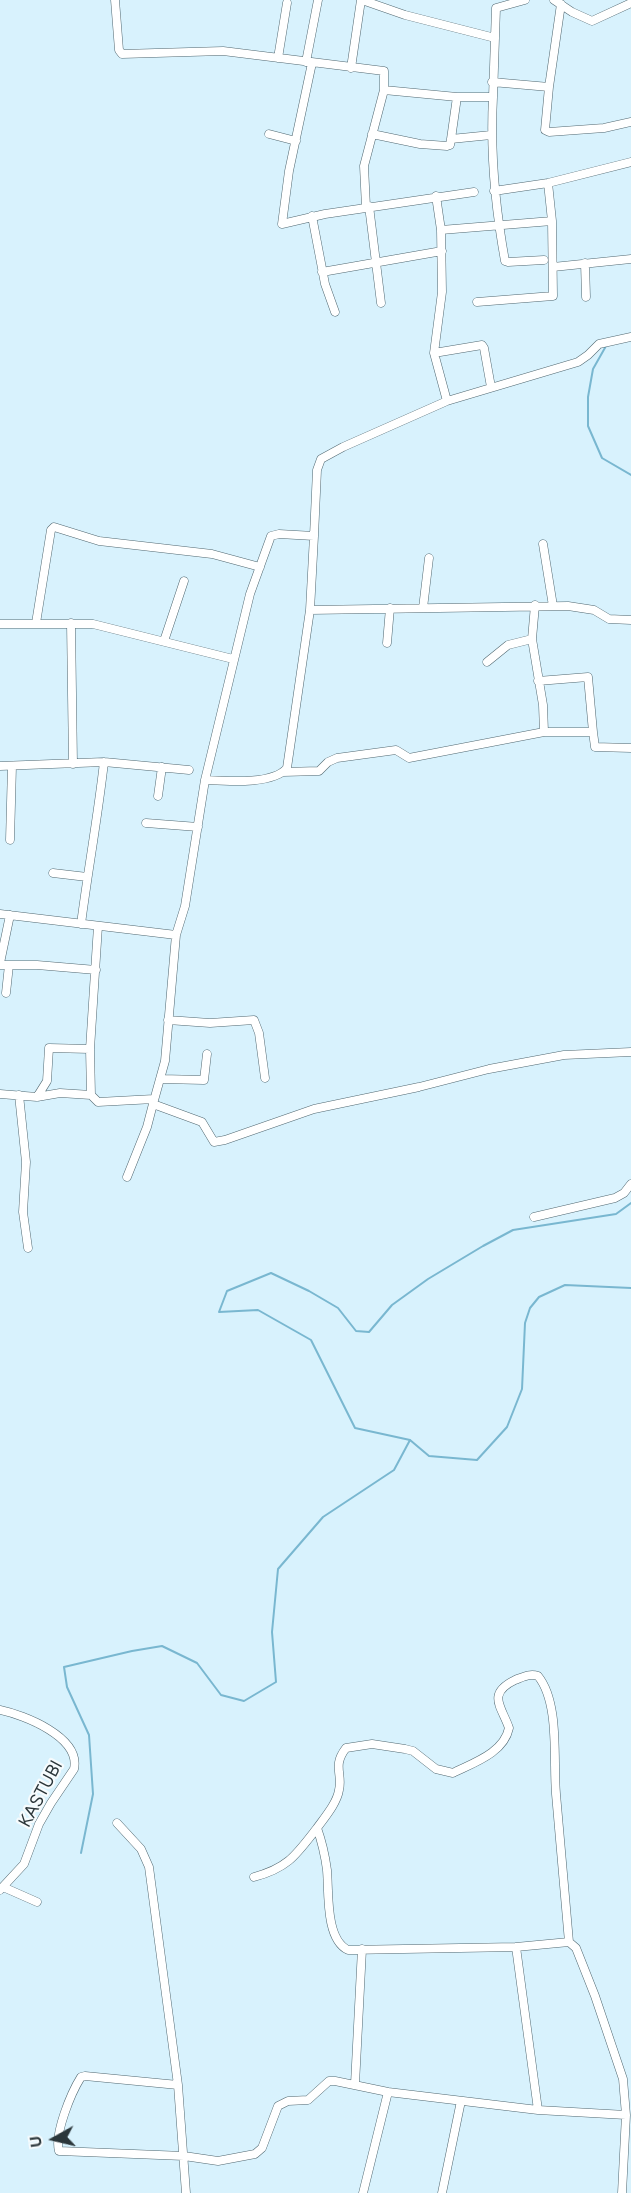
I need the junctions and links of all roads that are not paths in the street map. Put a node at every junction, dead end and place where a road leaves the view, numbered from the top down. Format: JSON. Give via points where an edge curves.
{"nodes":[{"id":1,"x":115,"y":0,"type":"edge"},
{"id":2,"x":318,"y":0,"type":"edge"},
{"id":3,"x":361,"y":0,"type":"edge"},
{"id":4,"x":525,"y":0,"type":"edge"},
{"id":5,"x":557,"y":2,"type":"edge"},
{"id":6,"x":287,"y":3,"type":"dead end"},
{"id":7,"x":631,"y":3,"type":"edge"},
{"id":8,"x":494,"y":4,"type":"edge"},
{"id":9,"x":495,"y":39,"type":"junction"},
{"id":10,"x":278,"y":58,"type":"junction"},
{"id":11,"x":309,"y":63,"type":"junction"},
{"id":12,"x":351,"y":68,"type":"junction"},
{"id":13,"x":492,"y":82,"type":"junction"},
{"id":14,"x":549,"y":87,"type":"junction"},
{"id":15,"x":384,"y":90,"type":"junction"},
{"id":16,"x":457,"y":97,"type":"junction"},
{"id":17,"x":493,"y":97,"type":"junction"},
{"id":18,"x":631,"y":122,"type":"edge"},
{"id":19,"x":269,"y":134,"type":"dead end"},
{"id":20,"x":372,"y":134,"type":"junction"},
{"id":21,"x":491,"y":135,"type":"junction"},
{"id":22,"x":451,"y":139,"type":"junction"},
{"id":23,"x":296,"y":141,"type":"junction"},
{"id":24,"x":631,"y":162,"type":"edge"},
{"id":25,"x":548,"y":183,"type":"junction"},
{"id":26,"x":494,"y":191,"type":"junction"},
{"id":27,"x":474,"y":192,"type":"dead end"},
{"id":28,"x":436,"y":196,"type":"junction"},
{"id":29,"x":368,"y":207,"type":"junction"},
{"id":30,"x":312,"y":216,"type":"junction"},
{"id":31,"x":552,"y":221,"type":"junction"},
{"id":32,"x":500,"y":225,"type":"junction"},
{"id":33,"x":441,"y":231,"type":"junction"},
{"id":34,"x":442,"y":251,"type":"junction"},
{"id":35,"x":631,"y":259,"type":"edge"},
{"id":36,"x":544,"y":260,"type":"dead end"},
{"id":37,"x":376,"y":262,"type":"junction"},
{"id":38,"x":585,"y":263,"type":"junction"},
{"id":39,"x":553,"y":267,"type":"junction"},
{"id":40,"x":322,"y":272,"type":"junction"},
{"id":41,"x":586,"y":297,"type":"dead end"},
{"id":42,"x":477,"y":302,"type":"dead end"},
{"id":43,"x":381,"y":303,"type":"dead end"},
{"id":44,"x":334,"y":312,"type":"dead end"},
{"id":45,"x":631,"y":337,"type":"edge"},
{"id":46,"x":434,"y":353,"type":"junction"},
{"id":47,"x":491,"y":387,"type":"junction"},
{"id":48,"x":447,"y":401,"type":"junction"},
{"id":49,"x":314,"y":536,"type":"junction"},
{"id":50,"x":543,"y":544,"type":"dead end"},
{"id":51,"x":429,"y":558,"type":"dead end"},
{"id":52,"x":260,"y":567,"type":"junction"},
{"id":53,"x":184,"y":581,"type":"dead end"},
{"id":54,"x":536,"y":605,"type":"junction"},
{"id":55,"x":553,"y":606,"type":"junction"},
{"id":56,"x":390,"y":608,"type":"junction"},
{"id":57,"x":423,"y":608,"type":"junction"},
{"id":58,"x":310,"y":610,"type":"junction"},
{"id":59,"x":631,"y":620,"type":"edge"},
{"id":60,"x":36,"y":623,"type":"junction"},
{"id":61,"x":71,"y":623,"type":"junction"},
{"id":62,"x":0,"y":624,"type":"edge"},
{"id":63,"x":532,"y":639,"type":"junction"},
{"id":64,"x":164,"y":641,"type":"junction"},
{"id":65,"x":387,"y":643,"type":"dead end"},
{"id":66,"x":233,"y":659,"type":"junction"},
{"id":67,"x":487,"y":662,"type":"dead end"},
{"id":68,"x":538,"y":681,"type":"junction"},
{"id":69,"x":544,"y":732,"type":"junction"},
{"id":70,"x":593,"y":732,"type":"junction"},
{"id":71,"x":631,"y":748,"type":"edge"},
{"id":72,"x":104,"y":762,"type":"junction"},
{"id":73,"x":73,"y":764,"type":"junction"},
{"id":74,"x":0,"y":766,"type":"edge"},
{"id":75,"x":12,"y":766,"type":"junction"},
{"id":76,"x":162,"y":767,"type":"junction"},
{"id":77,"x":189,"y":770,"type":"dead end"},
{"id":78,"x":283,"y":772,"type":"junction"},
{"id":79,"x":205,"y":780,"type":"junction"},
{"id":80,"x":158,"y":796,"type":"dead end"},
{"id":81,"x":146,"y":823,"type":"dead end"},
{"id":82,"x":198,"y":826,"type":"junction"},
{"id":83,"x":10,"y":840,"type":"dead end"},
{"id":84,"x":53,"y":873,"type":"dead end"},
{"id":85,"x":87,"y":878,"type":"junction"},
{"id":86,"x":0,"y":914,"type":"edge"},
{"id":87,"x":10,"y":915,"type":"junction"},
{"id":88,"x":81,"y":924,"type":"junction"},
{"id":89,"x":98,"y":926,"type":"junction"},
{"id":90,"x":176,"y":935,"type":"junction"},
{"id":91,"x":0,"y":963,"type":"edge"},
{"id":92,"x":9,"y":965,"type":"junction"},
{"id":93,"x":96,"y":969,"type":"junction"},
{"id":94,"x":6,"y":993,"type":"dead end"},
{"id":95,"x":168,"y":1020,"type":"junction"},
{"id":96,"x":90,"y":1049,"type":"junction"},
{"id":97,"x":631,"y":1052,"type":"edge"},
{"id":98,"x":207,"y":1054,"type":"dead end"},
{"id":99,"x":265,"y":1078,"type":"dead end"},
{"id":100,"x":161,"y":1079,"type":"junction"},
{"id":101,"x":0,"y":1094,"type":"edge"},
{"id":102,"x":19,"y":1095,"type":"junction"},
{"id":103,"x":91,"y":1095,"type":"junction"},
{"id":104,"x":37,"y":1097,"type":"junction"},
{"id":105,"x":154,"y":1102,"type":"junction"},
{"id":106,"x":128,"y":1177,"type":"dead end"},
{"id":107,"x":631,"y":1184,"type":"edge"},
{"id":108,"x":534,"y":1217,"type":"dead end"},
{"id":109,"x":28,"y":1248,"type":"dead end"},
{"id":110,"x":2,"y":1710,"type":"edge"},
{"id":111,"x":117,"y":1823,"type":"dead end"},
{"id":112,"x":317,"y":1828,"type":"junction"},
{"id":113,"x":254,"y":1877,"type":"dead end"},
{"id":114,"x":2,"y":1889,"type":"edge"},
{"id":115,"x":37,"y":1902,"type":"dead end"},
{"id":116,"x":569,"y":1942,"type":"junction"},
{"id":117,"x":516,"y":1947,"type":"junction"},
{"id":118,"x":362,"y":1949,"type":"junction"},
{"id":119,"x":355,"y":2084,"type":"junction"},
{"id":120,"x":178,"y":2085,"type":"junction"},
{"id":121,"x":388,"y":2092,"type":"junction"},
{"id":122,"x":461,"y":2102,"type":"junction"},
{"id":123,"x":538,"y":2110,"type":"junction"},
{"id":124,"x":626,"y":2115,"type":"junction"},
{"id":125,"x":184,"y":2156,"type":"junction"},
{"id":126,"x":186,"y":2193,"type":"edge"},
{"id":127,"x":363,"y":2193,"type":"edge"},
{"id":128,"x":442,"y":2193,"type":"edge"},
{"id":129,"x":622,"y":2193,"type":"edge"}],
"edges":[{"from":1,"to":10,"type":"street","via":[[122,54],[223,51]]},
{"from":2,"to":11,"type":"street"},
{"from":3,"to":9,"type":"street"},
{"from":3,"to":12,"type":"street"},
{"from":4,"to":8,"type":"street"},
{"from":5,"to":7,"type":"street","via":[[592,21]]},
{"from":5,"to":14,"type":"street"},
{"from":6,"to":10,"type":"street"},
{"from":8,"to":9,"type":"street"},
{"from":9,"to":13,"type":"street"},
{"from":10,"to":11,"type":"street"},
{"from":11,"to":12,"type":"street"},
{"from":11,"to":23,"type":"street"},
{"from":12,"to":15,"type":"street","via":[[384,71]]},
{"from":13,"to":14,"type":"street"},
{"from":13,"to":17,"type":"street"},
{"from":14,"to":18,"type":"street","via":[[545,128],[548,132]]},
{"from":15,"to":16,"type":"street"},
{"from":15,"to":20,"type":"street"},
{"from":16,"to":17,"type":"street"},
{"from":16,"to":22,"type":"street"},
{"from":17,"to":21,"type":"street"},
{"from":19,"to":23,"type":"street"},
{"from":20,"to":22,"type":"street","via":[[444,146],[449,146]]},
{"from":20,"to":29,"type":"street","via":[[364,169]]},
{"from":21,"to":22,"type":"street"},
{"from":21,"to":26,"type":"street"},
{"from":23,"to":30,"type":"street","via":[[282,224]]},
{"from":24,"to":25,"type":"street"},
{"from":25,"to":26,"type":"street"},
{"from":25,"to":31,"type":"street"},
{"from":26,"to":32,"type":"street"},
{"from":27,"to":28,"type":"street"},
{"from":28,"to":29,"type":"street"},
{"from":28,"to":33,"type":"street"},
{"from":29,"to":30,"type":"street"},
{"from":29,"to":37,"type":"street"},
{"from":30,"to":40,"type":"street"},
{"from":31,"to":32,"type":"street"},
{"from":31,"to":39,"type":"street"},
{"from":32,"to":33,"type":"street"},
{"from":32,"to":36,"type":"street","via":[[506,261]]},
{"from":33,"to":34,"type":"street"},
{"from":34,"to":37,"type":"street"},
{"from":34,"to":46,"type":"street","via":[[442,292]]},
{"from":35,"to":38,"type":"street"},
{"from":37,"to":40,"type":"street"},
{"from":37,"to":43,"type":"street"},
{"from":38,"to":39,"type":"street"},
{"from":38,"to":41,"type":"street"},
{"from":39,"to":42,"type":"street","via":[[552,297]]},
{"from":40,"to":44,"type":"street"},
{"from":45,"to":47,"type":"street","via":[[599,344],[578,362]]},
{"from":46,"to":47,"type":"street","via":[[482,345]]},
{"from":46,"to":48,"type":"street"},
{"from":47,"to":48,"type":"street"},
{"from":48,"to":49,"type":"street","via":[[321,459]]},
{"from":49,"to":52,"type":"street","via":[[273,535]]},
{"from":49,"to":58,"type":"street"},
{"from":50,"to":55,"type":"street"},
{"from":51,"to":57,"type":"street"},
{"from":52,"to":60,"type":"street","via":[[203,553],[99,541],[54,527]]},
{"from":52,"to":66,"type":"street"},
{"from":53,"to":64,"type":"street"},
{"from":54,"to":55,"type":"street"},
{"from":54,"to":57,"type":"street"},
{"from":54,"to":63,"type":"street"},
{"from":55,"to":59,"type":"street","via":[[582,606],[609,619]]},
{"from":56,"to":57,"type":"street"},
{"from":56,"to":58,"type":"street"},
{"from":56,"to":65,"type":"street"},
{"from":58,"to":78,"type":"street","via":[[287,768]]},
{"from":60,"to":61,"type":"street"},
{"from":60,"to":62,"type":"street"},
{"from":61,"to":64,"type":"street","via":[[93,624]]},
{"from":61,"to":73,"type":"street"},
{"from":63,"to":67,"type":"street","via":[[508,645]]},
{"from":63,"to":68,"type":"street"},
{"from":64,"to":66,"type":"street"},
{"from":66,"to":79,"type":"street"},
{"from":68,"to":69,"type":"street"},
{"from":68,"to":70,"type":"street","via":[[588,677]]},
{"from":69,"to":70,"type":"street"},
{"from":69,"to":78,"type":"street","via":[[409,758],[396,750],[337,758],[319,771]]},
{"from":70,"to":71,"type":"street","via":[[595,747]]},
{"from":72,"to":73,"type":"street"},
{"from":72,"to":76,"type":"street"},
{"from":72,"to":85,"type":"street"},
{"from":73,"to":75,"type":"street"},
{"from":74,"to":75,"type":"street"},
{"from":75,"to":83,"type":"street"},
{"from":76,"to":77,"type":"street"},
{"from":76,"to":80,"type":"street"},
{"from":78,"to":79,"type":"street","via":[[251,782]]},
{"from":79,"to":82,"type":"street"},
{"from":81,"to":82,"type":"street"},
{"from":82,"to":90,"type":"street","via":[[185,906]]},
{"from":84,"to":85,"type":"street"},
{"from":85,"to":88,"type":"street"},
{"from":86,"to":87,"type":"street"},
{"from":87,"to":88,"type":"street"},
{"from":87,"to":91,"type":"street"},
{"from":88,"to":89,"type":"street"},
{"from":89,"to":90,"type":"street"},
{"from":89,"to":93,"type":"street"},
{"from":90,"to":95,"type":"street"},
{"from":91,"to":92,"type":"street"},
{"from":92,"to":93,"type":"street"},
{"from":92,"to":94,"type":"street"},
{"from":93,"to":96,"type":"street"},
{"from":95,"to":99,"type":"street","via":[[254,1020]]},
{"from":95,"to":100,"type":"street"},
{"from":96,"to":103,"type":"street"},
{"from":96,"to":104,"type":"street","via":[[49,1048],[47,1078]]},
{"from":97,"to":105,"type":"street","via":[[564,1055],[489,1069],[419,1088],[314,1108],[216,1142],[202,1122]]},
{"from":98,"to":100,"type":"street","via":[[204,1080]]},
{"from":100,"to":105,"type":"street"},
{"from":101,"to":102,"type":"street"},
{"from":102,"to":104,"type":"street"},
{"from":102,"to":109,"type":"street","via":[[26,1162],[22,1212]]},
{"from":103,"to":104,"type":"street","via":[[60,1093]]},
{"from":103,"to":105,"type":"street","via":[[98,1102]]},
{"from":105,"to":106,"type":"street"},
{"from":107,"to":108,"type":"street","via":[[615,1198]]},
{"from":110,"to":114,"type":"street","name":"KASTUBI","via":[[43,1726],[64,1741],[74,1753],[75,1763],[39,1824],[24,1864]]},
{"from":111,"to":120,"type":"street","via":[[141,1849],[149,1867]]},
{"from":112,"to":113,"type":"street","via":[[283,1867]]},
{"from":112,"to":116,"type":"street","via":[[339,1793],[338,1770],[346,1748],[372,1744],[405,1749],[436,1769],[453,1773],[497,1749],[506,1738],[509,1728],[499,1708],[500,1691],[507,1684],[534,1674],[542,1680],[554,1730]]},
{"from":112,"to":118,"type":"street","via":[[324,1852],[333,1930],[342,1947]]},
{"from":114,"to":115,"type":"street"},
{"from":116,"to":117,"type":"street"},
{"from":116,"to":124,"type":"street","via":[[576,1948],[609,2036],[623,2079]]},
{"from":117,"to":118,"type":"street"},
{"from":117,"to":123,"type":"street"},
{"from":118,"to":119,"type":"street"},
{"from":119,"to":121,"type":"street"},
{"from":119,"to":125,"type":"street","via":[[329,2081],[308,2100],[283,2102],[274,2111],[262,2148],[255,2154],[218,2161]]},
{"from":120,"to":125,"type":"street"},
{"from":120,"to":125,"type":"street","via":[[81,2077],[62,2124],[58,2147],[59,2151]]},
{"from":121,"to":122,"type":"street"},
{"from":121,"to":127,"type":"street"},
{"from":122,"to":123,"type":"street"},
{"from":122,"to":128,"type":"street"},
{"from":123,"to":124,"type":"street"},
{"from":124,"to":129,"type":"street"},
{"from":125,"to":126,"type":"street"}]}
